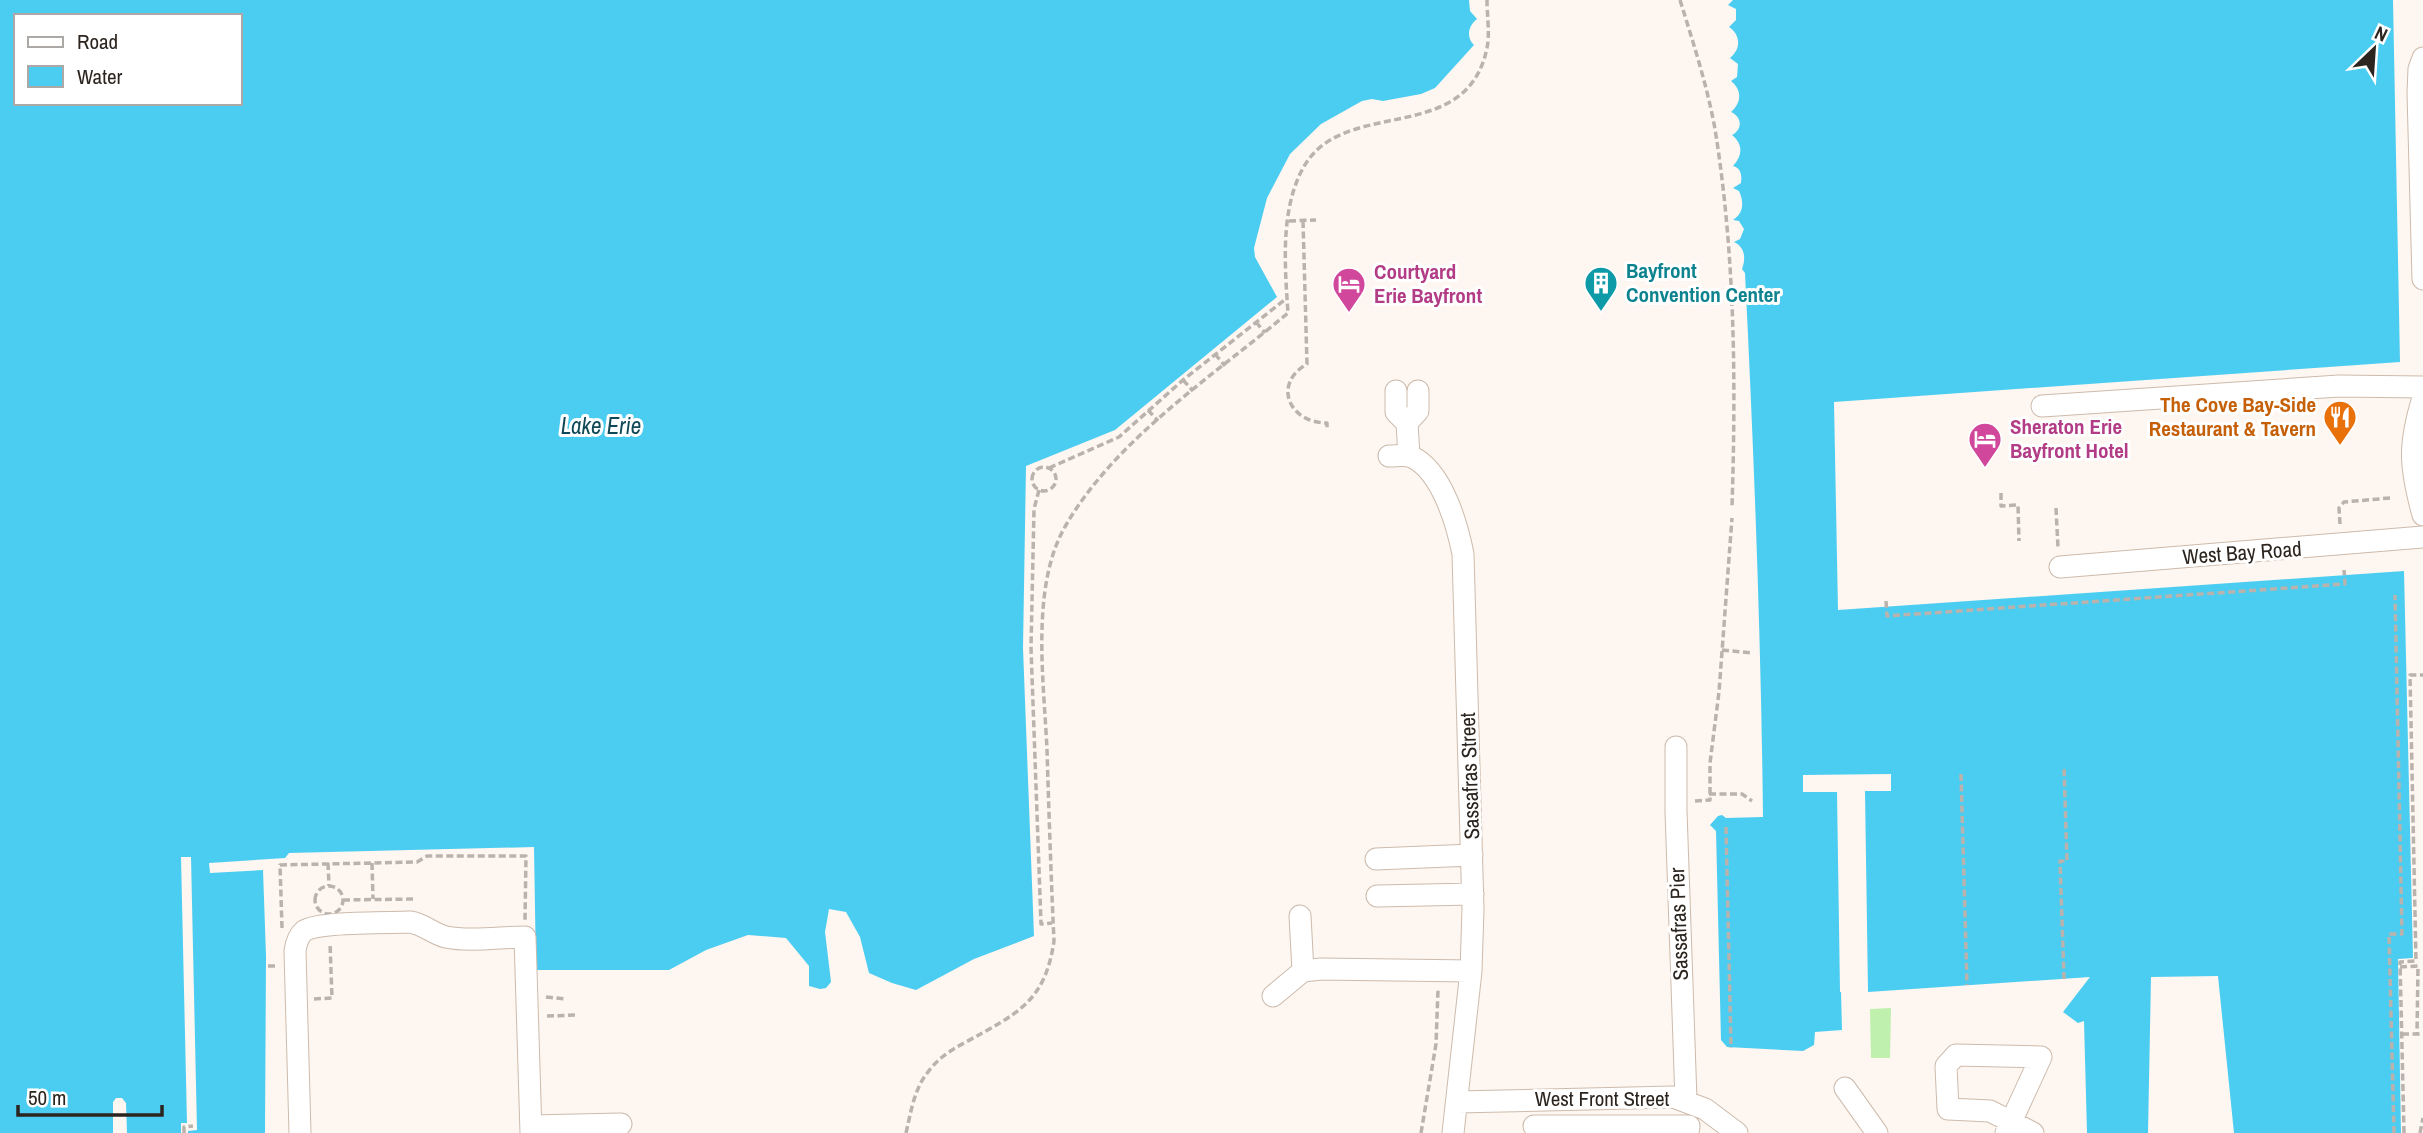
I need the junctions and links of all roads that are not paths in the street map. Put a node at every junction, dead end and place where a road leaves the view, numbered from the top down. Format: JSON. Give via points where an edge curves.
{"nodes":[{"id":1,"x":2423,"y":58,"type":"edge"},
{"id":2,"x":2423,"y":279,"type":"edge"},
{"id":3,"x":2423,"y":387,"type":"edge"},
{"id":4,"x":1396,"y":391,"type":"dead end"},
{"id":5,"x":1418,"y":391,"type":"dead end"},
{"id":6,"x":2423,"y":398,"type":"edge"},
{"id":7,"x":2042,"y":405,"type":"dead end"},
{"id":8,"x":1407,"y":423,"type":"junction"},
{"id":9,"x":2423,"y":515,"type":"edge"},
{"id":10,"x":2423,"y":537,"type":"edge"},
{"id":11,"x":2059,"y":559,"type":"road end"},
{"id":12,"x":1676,"y":747,"type":"dead end"},
{"id":13,"x":1472,"y":855,"type":"junction"},
{"id":14,"x":1376,"y":859,"type":"dead end"},
{"id":15,"x":1473,"y":894,"type":"junction"},
{"id":16,"x":1377,"y":895,"type":"dead end"},
{"id":17,"x":1300,"y":916,"type":"dead end"},
{"id":18,"x":1303,"y":971,"type":"junction"},
{"id":19,"x":1472,"y":971,"type":"junction"},
{"id":20,"x":1273,"y":996,"type":"dead end"},
{"id":21,"x":1845,"y":1088,"type":"dead end"},
{"id":22,"x":1686,"y":1100,"type":"junction"},
{"id":23,"x":1457,"y":1102,"type":"junction"},
{"id":24,"x":621,"y":1124,"type":"dead end"},
{"id":25,"x":1534,"y":1126,"type":"dead end"},
{"id":26,"x":2009,"y":1127,"type":"edge"},
{"id":27,"x":531,"y":1129,"type":"edge"},
{"id":28,"x":300,"y":1133,"type":"edge"},
{"id":29,"x":1453,"y":1133,"type":"edge"},
{"id":30,"x":1688,"y":1133,"type":"edge"},
{"id":31,"x":1737,"y":1133,"type":"edge"},
{"id":32,"x":1877,"y":1133,"type":"edge"},
{"id":33,"x":2033,"y":1133,"type":"edge"}],
"edges":[{"from":1,"to":2,"type":"street","via":[[2418,74]]},
{"from":3,"to":7,"type":"street","via":[[2339,386]]},
{"from":4,"to":8,"type":"street","via":[[1396,412]]},
{"from":5,"to":8,"type":"street","via":[[1418,411]]},
{"from":6,"to":9,"type":"street","via":[[2411,451]]},
{"from":8,"to":13,"type":"street","name":"Sassafras Street","via":[[1399,456],[1421,463],[1434,475],[1458,530],[1463,554]]},
{"from":10,"to":11,"type":"street","name":"West Bay Road"},
{"from":12,"to":22,"type":"street","name":"Sassafras Pier"},
{"from":13,"to":14,"type":"street"},
{"from":13,"to":15,"type":"street","name":"Sassafras Street"},
{"from":15,"to":16,"type":"street"},
{"from":15,"to":19,"type":"street","name":"Sassafras Street"},
{"from":17,"to":18,"type":"street"},
{"from":18,"to":19,"type":"street"},
{"from":18,"to":20,"type":"street"},
{"from":19,"to":23,"type":"street","name":"Sassafras Street"},
{"from":21,"to":32,"type":"street"},
{"from":22,"to":23,"type":"street","name":"West Front Street","via":[[1658,1096]]},
{"from":22,"to":31,"type":"street","name":"West Front Street","via":[[1705,1108]]},
{"from":23,"to":29,"type":"street","name":"Sassafras Street"},
{"from":24,"to":27,"type":"street"},
{"from":25,"to":30,"type":"street","via":[[1689,1126]]},
{"from":26,"to":26,"type":"street","via":[[1990,1111],[1948,1109],[1946,1066],[1956,1055],[2041,1057]]},
{"from":26,"to":33,"type":"street"},
{"from":27,"to":28,"type":"street","via":[[524,937],[449,937],[417,923],[318,926],[304,931],[297,942]]}]}
